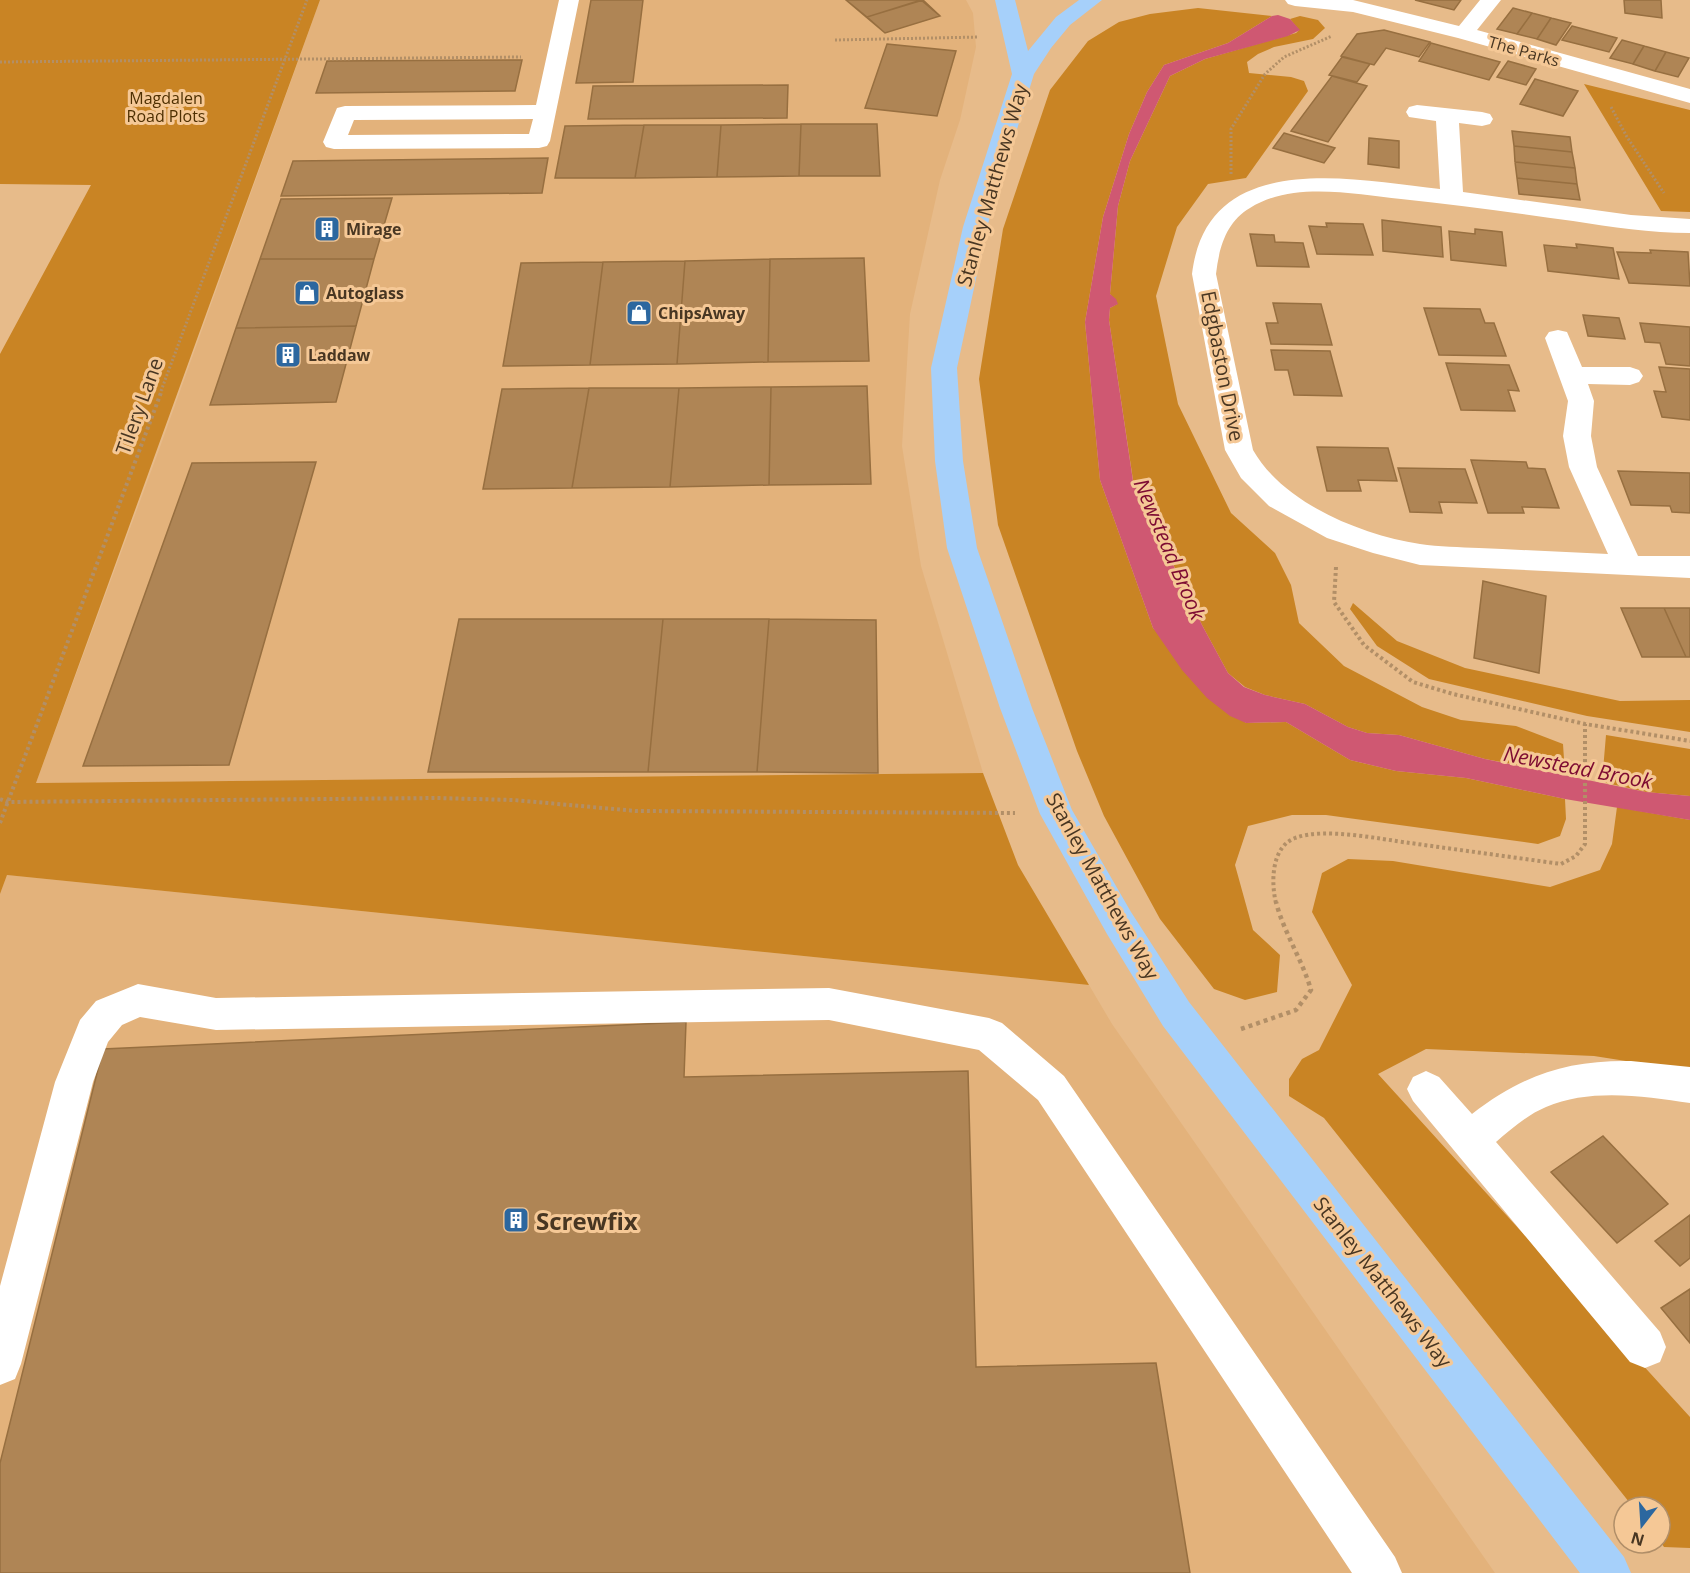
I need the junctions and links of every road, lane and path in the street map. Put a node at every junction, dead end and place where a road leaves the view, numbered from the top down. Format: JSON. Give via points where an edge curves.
{"nodes":[{"id":1,"x":307,"y":0,"type":"edge"},
{"id":2,"x":569,"y":0,"type":"edge"},
{"id":3,"x":1005,"y":0,"type":"edge"},
{"id":4,"x":1092,"y":0,"type":"edge"},
{"id":5,"x":1295,"y":0,"type":"edge"},
{"id":6,"x":1328,"y":0,"type":"edge"},
{"id":7,"x":1491,"y":0,"type":"edge"},
{"id":8,"x":1364,"y":10,"type":"junction"},
{"id":9,"x":1464,"y":33,"type":"junction"},
{"id":10,"x":1013,"y":37,"type":"junction"},
{"id":11,"x":835,"y":40,"type":"dead end"},
{"id":12,"x":557,"y":57,"type":"junction"},
{"id":13,"x":284,"y":59,"type":"junction"},
{"id":14,"x":0,"y":62,"type":"edge"},
{"id":15,"x":1590,"y":70,"type":"junction"},
{"id":16,"x":1023,"y":74,"type":"junction"},
{"id":17,"x":1690,"y":96,"type":"edge"},
{"id":18,"x":545,"y":112,"type":"junction"},
{"id":19,"x":1417,"y":112,"type":"dead end"},
{"id":20,"x":1447,"y":116,"type":"junction"},
{"id":21,"x":1482,"y":119,"type":"dead end"},
{"id":22,"x":1452,"y":197,"type":"junction"},
{"id":23,"x":1249,"y":198,"type":"junction"},
{"id":24,"x":1688,"y":226,"type":"edge"},
{"id":25,"x":1558,"y":338,"type":"dead end"},
{"id":26,"x":1572,"y":375,"type":"junction"},
{"id":27,"x":1630,"y":376,"type":"dead end"},
{"id":28,"x":1337,"y":531,"type":"junction"},
{"id":29,"x":1628,"y":566,"type":"junction"},
{"id":30,"x":1690,"y":567,"type":"edge"},
{"id":31,"x":1585,"y":724,"type":"junction"},
{"id":32,"x":1690,"y":741,"type":"edge"},
{"id":33,"x":0,"y":799,"type":"edge"},
{"id":34,"x":8,"y":802,"type":"junction"},
{"id":35,"x":1057,"y":814,"type":"junction"},
{"id":36,"x":0,"y":823,"type":"edge"},
{"id":37,"x":1201,"y":1047,"type":"junction"},
{"id":38,"x":1690,"y":1085,"type":"edge"},
{"id":39,"x":1426,"y":1089,"type":"dead end"},
{"id":40,"x":1469,"y":1139,"type":"junction"},
{"id":41,"x":1644,"y":1347,"type":"dead end"},
{"id":42,"x":0,"y":1364,"type":"edge"},
{"id":43,"x":1379,"y":1573,"type":"edge"},
{"id":44,"x":1608,"y":1573,"type":"edge"}],
"edges":[{"from":1,"to":13,"type":"path","name":"Tilery Lane"},
{"from":2,"to":12,"type":"street"},
{"from":3,"to":10,"type":"main road","name":"Stanley Matthews Way"},
{"from":4,"to":16,"type":"main road","name":"Stanley Matthews Way","via":[[1063,21]]},
{"from":5,"to":8,"type":"street","name":"The Parks"},
{"from":6,"to":8,"type":"street","name":"The Parks"},
{"from":7,"to":9,"type":"street"},
{"from":8,"to":9,"type":"street","name":"The Parks"},
{"from":8,"to":23,"type":"path","via":[[1339,32],[1284,57],[1265,74],[1231,129],[1231,175]]},
{"from":9,"to":15,"type":"street","name":"The Parks"},
{"from":10,"to":11,"type":"path"},
{"from":10,"to":16,"type":"main road","name":"Stanley Matthews Way"},
{"from":12,"to":13,"type":"path"},
{"from":12,"to":18,"type":"street"},
{"from":13,"to":14,"type":"path"},
{"from":13,"to":34,"type":"path","name":"Tilery Lane"},
{"from":15,"to":17,"type":"street","name":"The Parks"},
{"from":15,"to":24,"type":"path","via":[[1627,137]]},
{"from":16,"to":35,"type":"main road","name":"Stanley Matthews Way","via":[[975,227],[945,368],[948,450],[962,548]]},
{"from":18,"to":18,"type":"street","via":[[539,141],[334,142],[345,113]]},
{"from":19,"to":20,"type":"street"},
{"from":20,"to":21,"type":"street"},
{"from":20,"to":22,"type":"street"},
{"from":22,"to":23,"type":"street","name":"Edgbaston Drive","via":[[1325,184],[1280,188]]},
{"from":22,"to":24,"type":"street","name":"Edgbaston Drive","via":[[1644,224]]},
{"from":23,"to":28,"type":"street","name":"Edgbaston Drive","via":[[1229,213],[1214,232],[1204,274],[1239,450],[1251,471],[1279,499]]},
{"from":25,"to":26,"type":"street"},
{"from":26,"to":27,"type":"street"},
{"from":26,"to":29,"type":"street","via":[[1581,401],[1577,436],[1583,467]]},
{"from":28,"to":29,"type":"street","name":"Edgbaston Drive","via":[[1420,555]]},
{"from":28,"to":31,"type":"path","via":[[1334,603],[1364,645],[1413,682]]},
{"from":29,"to":30,"type":"street","name":"Edgbaston Drive"},
{"from":31,"to":32,"type":"path"},
{"from":31,"to":37,"type":"path","via":[[1585,844],[1576,856],[1561,864],[1336,833],[1294,838],[1280,852],[1273,890],[1280,918],[1311,990],[1296,1010],[1255,1022]]},
{"from":33,"to":34,"type":"path"},
{"from":34,"to":35,"type":"path","via":[[436,798],[514,800],[636,811]]},
{"from":34,"to":36,"type":"path","name":"Tilery Lane"},
{"from":35,"to":37,"type":"main road","name":"Stanley Matthews Way","via":[[1119,923]]},
{"from":37,"to":44,"type":"main road","name":"Stanley Matthews Way"},
{"from":38,"to":40,"type":"street","via":[[1644,1078],[1588,1078],[1533,1094]]},
{"from":39,"to":40,"type":"street"},
{"from":40,"to":41,"type":"street"},
{"from":42,"to":43,"type":"street","via":[[74,1082],[93,1032],[109,1013],[138,1000],[216,1014],[829,1004],[989,1035],[1052,1088]]}]}
